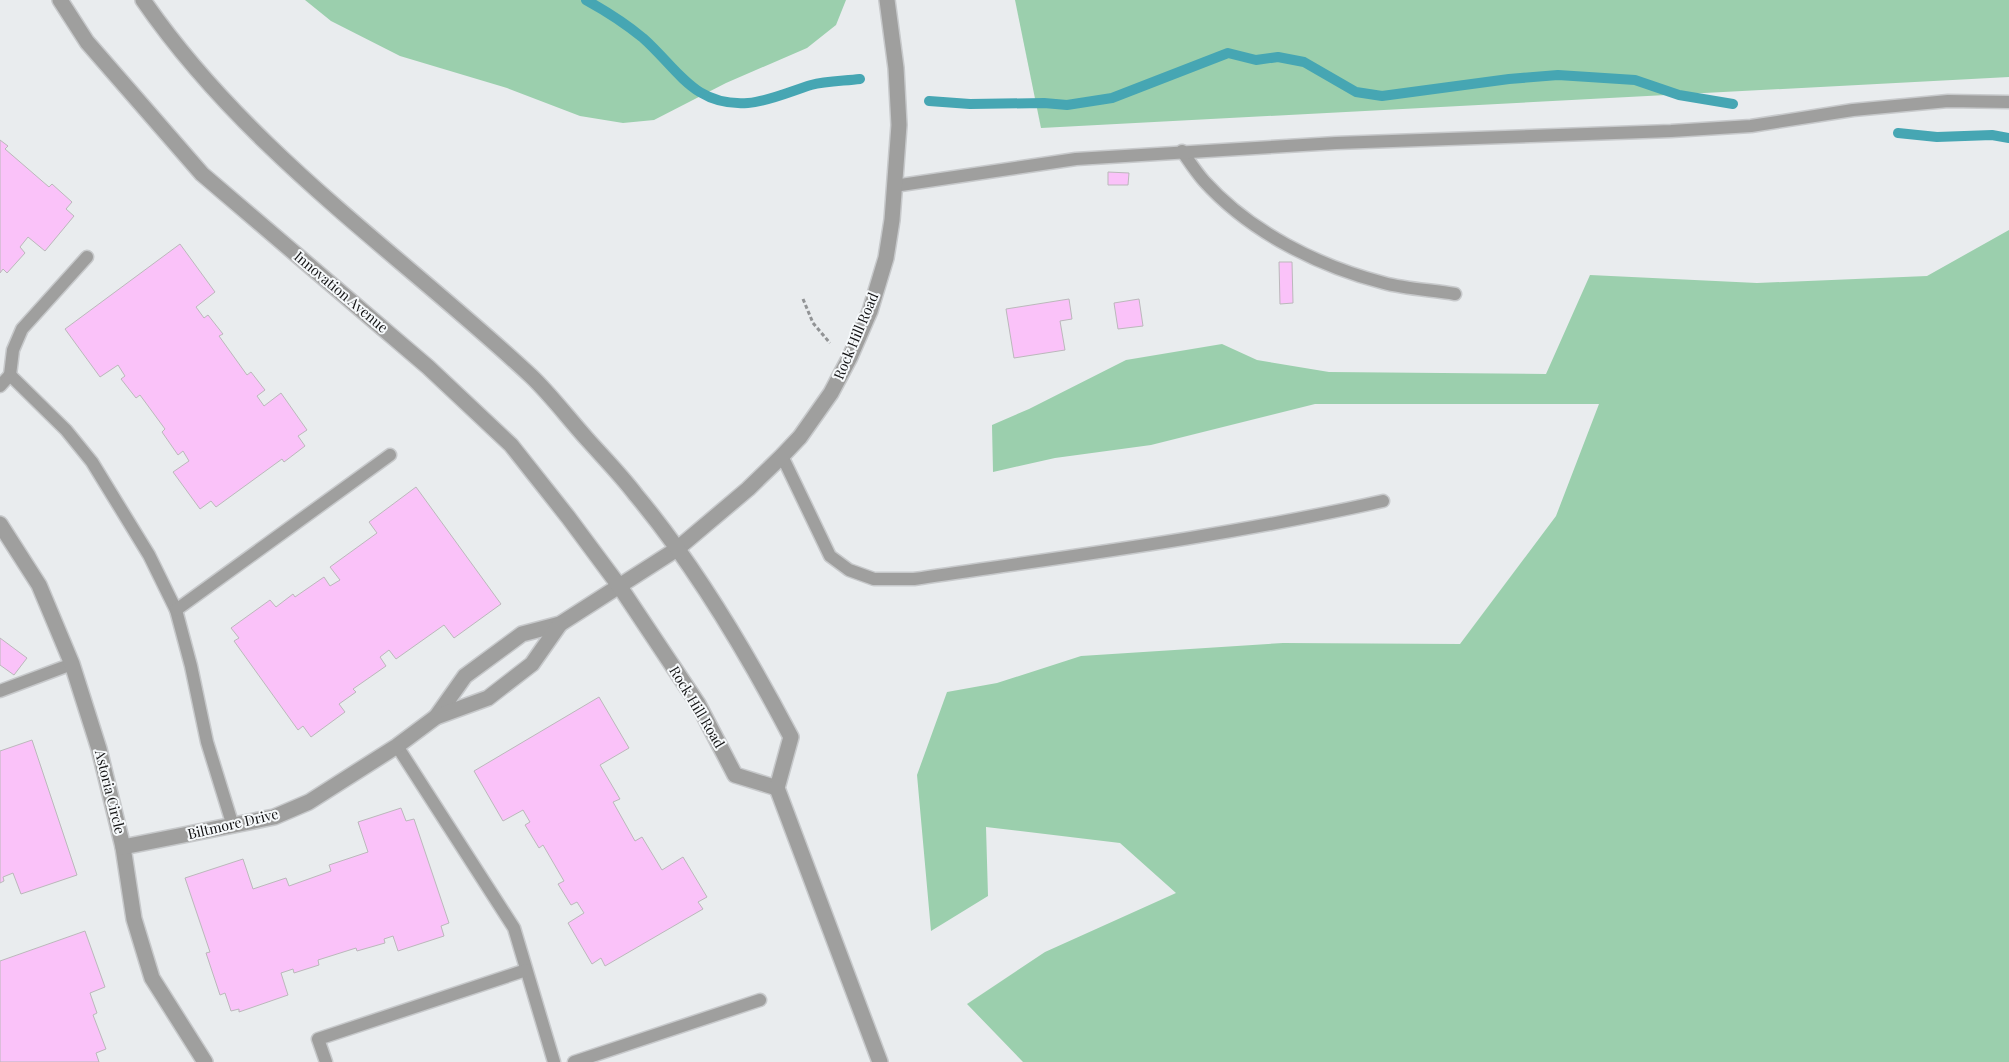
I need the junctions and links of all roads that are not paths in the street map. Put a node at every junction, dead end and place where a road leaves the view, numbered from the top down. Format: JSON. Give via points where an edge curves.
{"nodes":[{"id":1,"x":60,"y":0,"type":"edge"},
{"id":2,"x":143,"y":0,"type":"edge"},
{"id":3,"x":887,"y":0,"type":"edge"},
{"id":4,"x":2009,"y":102,"type":"edge"},
{"id":5,"x":1182,"y":151,"type":"junction"},
{"id":6,"x":894,"y":186,"type":"junction"},
{"id":7,"x":87,"y":257,"type":"dead end"},
{"id":8,"x":1455,"y":294,"type":"dead end"},
{"id":9,"x":10,"y":375,"type":"junction"},
{"id":10,"x":0,"y":386,"type":"edge"},
{"id":11,"x":390,"y":455,"type":"dead end"},
{"id":12,"x":782,"y":456,"type":"junction"},
{"id":13,"x":1383,"y":501,"type":"dead end"},
{"id":14,"x":0,"y":524,"type":"edge"},
{"id":15,"x":677,"y":549,"type":"junction"},
{"id":16,"x":620,"y":586,"type":"junction"},
{"id":17,"x":176,"y":610,"type":"junction"},
{"id":18,"x":560,"y":624,"type":"junction"},
{"id":19,"x":72,"y":664,"type":"junction"},
{"id":20,"x":0,"y":691,"type":"edge"},
{"id":21,"x":436,"y":716,"type":"junction"},
{"id":22,"x":396,"y":746,"type":"junction"},
{"id":23,"x":777,"y":788,"type":"junction"},
{"id":24,"x":233,"y":826,"type":"junction"},
{"id":25,"x":123,"y":847,"type":"junction"},
{"id":26,"x":526,"y":970,"type":"junction"},
{"id":27,"x":760,"y":1000,"type":"dead end"},
{"id":28,"x":205,"y":1062,"type":"edge"},
{"id":29,"x":326,"y":1062,"type":"edge"},
{"id":30,"x":554,"y":1062,"type":"edge"},
{"id":31,"x":574,"y":1062,"type":"edge"},
{"id":32,"x":880,"y":1062,"type":"edge"}],
"edges":[{"from":1,"to":16,"type":"street","name":"Innovation Avenue","via":[[87,42],[202,174],[428,367],[511,445]]},
{"from":2,"to":15,"type":"street","via":[[214,92],[249,126],[298,173],[532,377],[637,495]]},
{"from":3,"to":6,"type":"street","name":"Rock Hill Road","via":[[899,125]]},
{"from":4,"to":5,"type":"lane","via":[[1948,101],[1853,110],[1751,126],[1671,131]]},
{"from":5,"to":6,"type":"lane","via":[[1076,159]]},
{"from":5,"to":8,"type":"lane","via":[[1204,181],[1220,196],[1260,228],[1320,262],[1385,284]]},
{"from":6,"to":12,"type":"street","name":"Rock Hill Road","via":[[886,258],[870,311],[831,393],[800,437]]},
{"from":7,"to":9,"type":"lane","via":[[22,329],[13,350]]},
{"from":9,"to":10,"type":"lane"},
{"from":9,"to":17,"type":"lane","via":[[66,430],[92,462],[149,555]]},
{"from":11,"to":17,"type":"lane"},
{"from":12,"to":13,"type":"lane","via":[[830,556],[849,570],[874,579],[914,579],[1174,542]]},
{"from":12,"to":15,"type":"street","name":"Rock Hill Road"},
{"from":14,"to":19,"type":"street","name":"Astoria Circle","via":[[39,585]]},
{"from":15,"to":16,"type":"street","name":"Rock Hill Road"},
{"from":15,"to":23,"type":"street","via":[[730,628],[791,737]]},
{"from":16,"to":18,"type":"street","name":"Biltmore Drive"},
{"from":16,"to":23,"type":"street","name":"Rock Hill Road","via":[[698,704],[736,775]]},
{"from":17,"to":24,"type":"lane","via":[[207,742]]},
{"from":18,"to":21,"type":"street","name":"Biltmore Drive","via":[[522,634],[466,676]]},
{"from":18,"to":21,"type":"street","name":"Biltmore Drive","via":[[532,664],[488,698]]},
{"from":19,"to":20,"type":"lane"},
{"from":19,"to":25,"type":"street","name":"Astoria Circle","via":[[99,749]]},
{"from":21,"to":22,"type":"street","name":"Biltmore Drive"},
{"from":22,"to":24,"type":"street","name":"Biltmore Drive","via":[[309,802],[274,817]]},
{"from":22,"to":26,"type":"lane","via":[[514,928]]},
{"from":23,"to":32,"type":"street"},
{"from":24,"to":25,"type":"street","name":"Biltmore Drive"},
{"from":25,"to":28,"type":"street","name":"Astoria Circle","via":[[134,919],[152,978]]},
{"from":26,"to":29,"type":"lane","via":[[318,1039]]},
{"from":26,"to":30,"type":"lane"},
{"from":27,"to":31,"type":"lane"}]}
